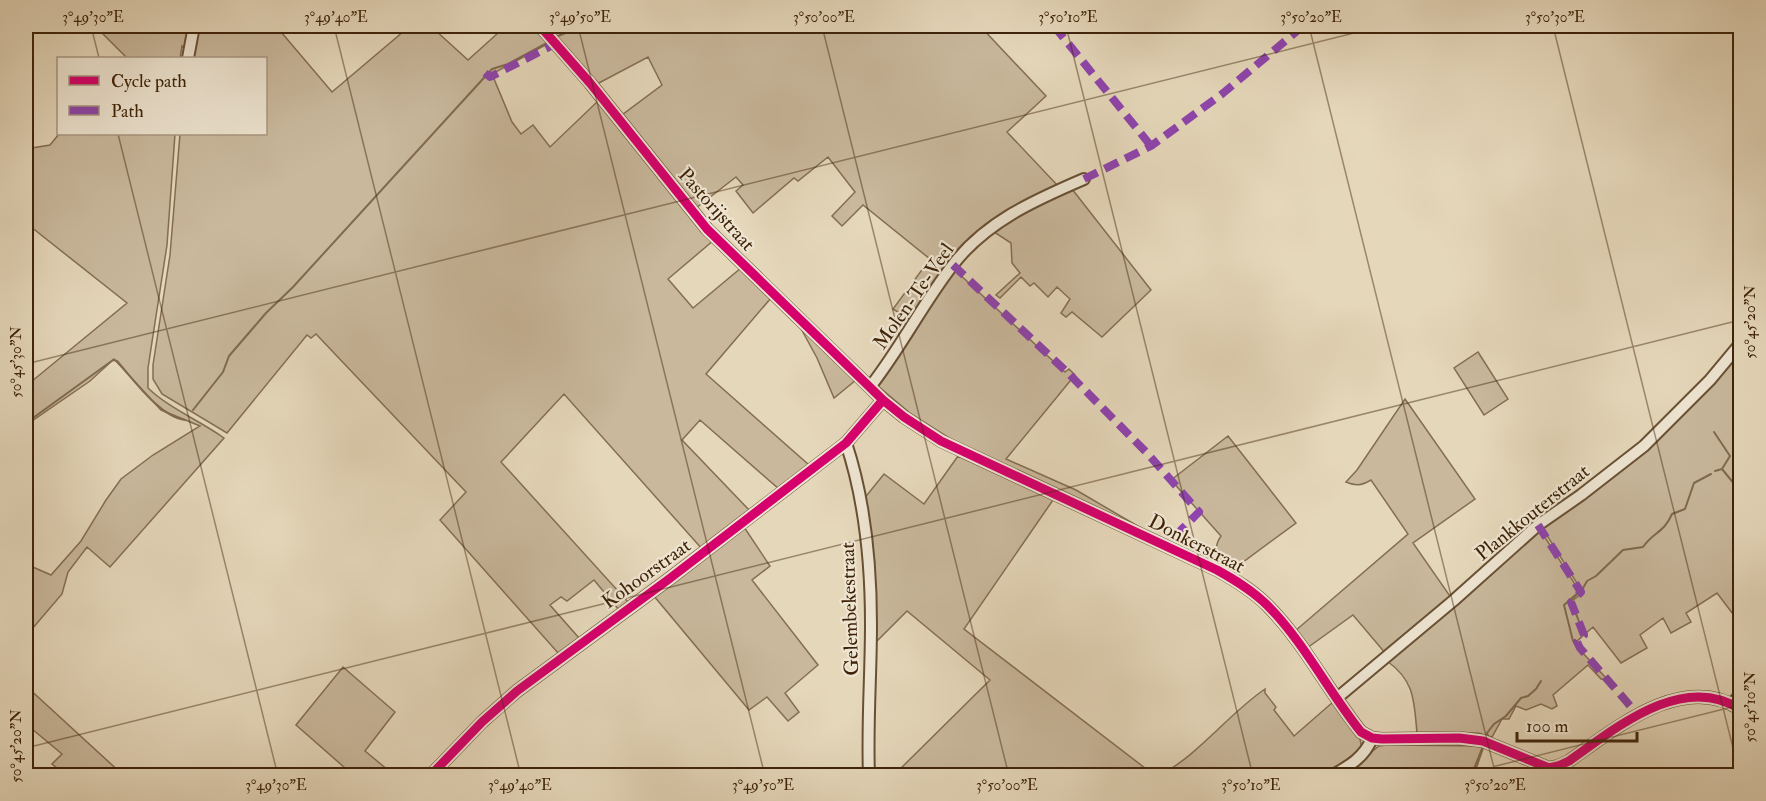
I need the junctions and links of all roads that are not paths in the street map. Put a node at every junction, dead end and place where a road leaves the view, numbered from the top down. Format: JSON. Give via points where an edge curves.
{"nodes":[{"id":1,"x":194,"y":26,"type":"edge"},
{"id":2,"x":540,"y":26,"type":"edge"},
{"id":3,"x":188,"y":57,"type":"edge"},
{"id":4,"x":1084,"y":179,"type":"dead end"},
{"id":5,"x":1740,"y":344,"type":"edge"},
{"id":6,"x":870,"y":387,"type":"junction"},
{"id":7,"x":883,"y":400,"type":"junction"},
{"id":8,"x":846,"y":443,"type":"junction"},
{"id":9,"x":1740,"y":695,"type":"edge"},
{"id":10,"x":1337,"y":698,"type":"junction"},
{"id":11,"x":1736,"y":706,"type":"edge"},
{"id":12,"x":1372,"y":738,"type":"junction"},
{"id":13,"x":1560,"y":771,"type":"edge"},
{"id":14,"x":430,"y":776,"type":"edge"},
{"id":15,"x":869,"y":776,"type":"edge"},
{"id":16,"x":1331,"y":776,"type":"edge"}],
"edges":[{"from":1,"to":3,"type":"street"},
{"from":2,"to":6,"type":"street","name":"Pastorijstraat","via":[[707,229]]},
{"from":4,"to":6,"type":"street","name":"Molen-Te-Veel","via":[[1032,202],[981,237],[953,265]]},
{"from":5,"to":10,"type":"street","name":"Plankkouterstraat","via":[[1710,381],[1644,446],[1538,525]]},
{"from":6,"to":7,"type":"street","name":"Pastorijstraat"},
{"from":7,"to":8,"type":"street","name":"Kohoorstraat"},
{"from":7,"to":10,"type":"street","name":"Donkerstraat","via":[[941,441],[1240,584],[1267,605],[1286,627]]},
{"from":8,"to":14,"type":"street","name":"Kohoorstraat","via":[[517,691]]},
{"from":8,"to":15,"type":"street","name":"Gelembekestraat","via":[[865,530],[869,574]]},
{"from":9,"to":11,"type":"street"},
{"from":10,"to":12,"type":"street","name":"Donkerstraat","via":[[1361,732]]},
{"from":11,"to":13,"type":"street","via":[[1698,696],[1662,704]]},
{"from":12,"to":13,"type":"street","via":[[1471,739]]},
{"from":12,"to":16,"type":"street","via":[[1366,751]]}]}
